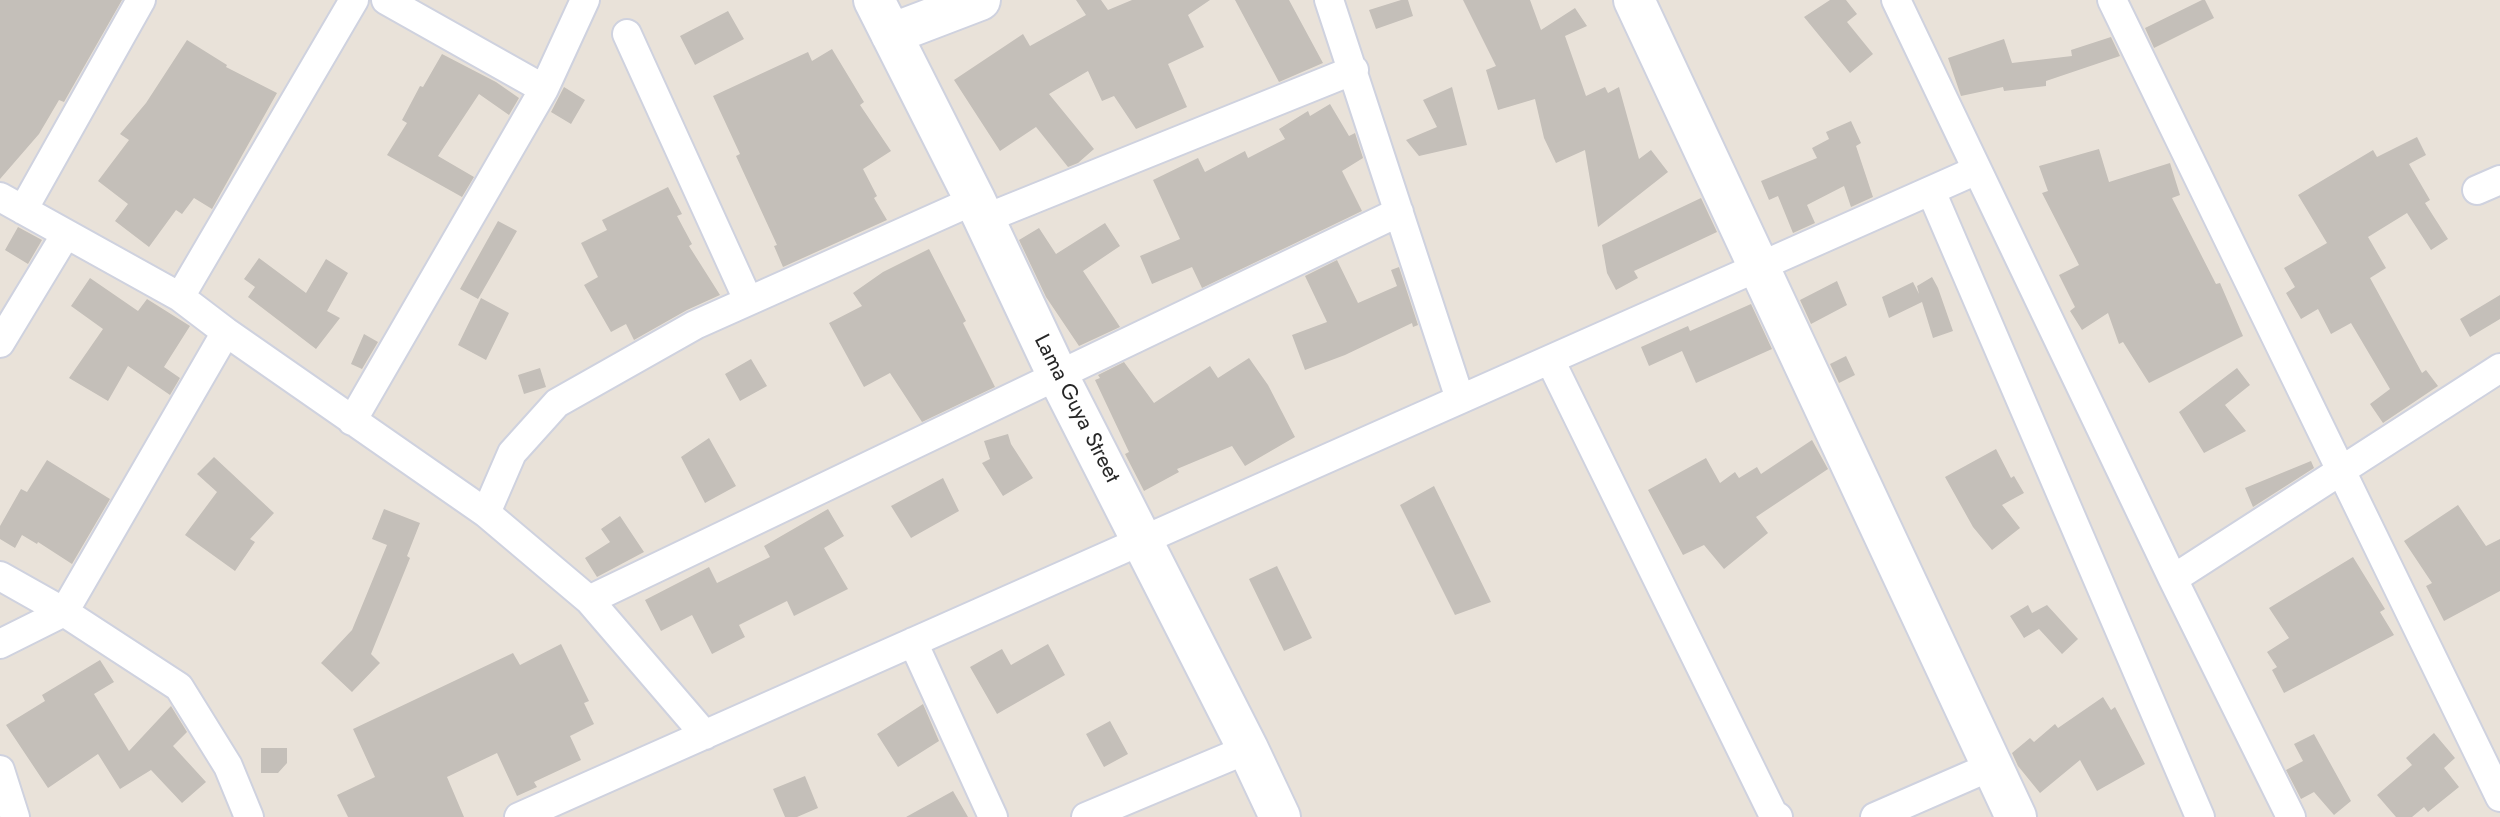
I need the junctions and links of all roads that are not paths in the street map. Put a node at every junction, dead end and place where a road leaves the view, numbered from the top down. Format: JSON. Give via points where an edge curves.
{"nodes":[{"id":1,"x":141,"y":0,"type":"edge"},
{"id":2,"x":354,"y":0,"type":"edge"},
{"id":3,"x":386,"y":0,"type":"edge"},
{"id":4,"x":585,"y":0,"type":"edge"},
{"id":5,"x":980,"y":0,"type":"edge"},
{"id":6,"x":1329,"y":0,"type":"edge"},
{"id":7,"x":1634,"y":0,"type":"edge"},
{"id":8,"x":1896,"y":0,"type":"edge"},
{"id":9,"x":2112,"y":0,"type":"edge"},
{"id":10,"x":883,"y":17,"type":"edge"},
{"id":11,"x":627,"y":34,"type":"dead end"},
{"id":12,"x":1354,"y":70,"type":"junction"},
{"id":13,"x":544,"y":89,"type":"junction"},
{"id":14,"x":1977,"y":170,"type":"junction"},
{"id":15,"x":1931,"y":191,"type":"junction"},
{"id":16,"x":12,"y":203,"type":"edge"},
{"id":17,"x":979,"y":210,"type":"junction"},
{"id":18,"x":1399,"y":212,"type":"junction"},
{"id":19,"x":66,"y":234,"type":"junction"},
{"id":20,"x":1759,"y":267,"type":"junction"},
{"id":21,"x":180,"y":297,"type":"junction"},
{"id":22,"x":748,"y":300,"type":"junction"},
{"id":23,"x":226,"y":332,"type":"junction"},
{"id":24,"x":0,"y":343,"type":"edge"},
{"id":25,"x":1550,"y":360,"type":"junction"},
{"id":26,"x":2500,"y":368,"type":"edge"},
{"id":27,"x":1058,"y":376,"type":"junction"},
{"id":28,"x":1460,"y":399,"type":"junction"},
{"id":29,"x":352,"y":421,"type":"junction"},
{"id":30,"x":2341,"y":472,"type":"junction"},
{"id":31,"x":475,"y":505,"type":"junction"},
{"id":32,"x":1142,"y":541,"type":"junction"},
{"id":33,"x":0,"y":576,"type":"edge"},
{"id":34,"x":2173,"y":579,"type":"junction"},
{"id":35,"x":589,"y":600,"type":"junction"},
{"id":36,"x":64,"y":612,"type":"junction"},
{"id":37,"x":913,"y":642,"type":"junction"},
{"id":38,"x":0,"y":644,"type":"edge"},
{"id":39,"x":705,"y":735,"type":"junction"},
{"id":40,"x":1248,"y":749,"type":"junction"},
{"id":41,"x":2492,"y":759,"type":"edge"},
{"id":42,"x":1992,"y":766,"type":"junction"},
{"id":43,"x":0,"y":770,"type":"edge"},
{"id":44,"x":2500,"y":797,"type":"edge"},
{"id":45,"x":15,"y":817,"type":"edge"},
{"id":46,"x":249,"y":817,"type":"edge"},
{"id":47,"x":519,"y":817,"type":"edge"},
{"id":48,"x":993,"y":817,"type":"edge"},
{"id":49,"x":1086,"y":817,"type":"edge"},
{"id":50,"x":1280,"y":817,"type":"edge"},
{"id":51,"x":1778,"y":817,"type":"edge"},
{"id":52,"x":1875,"y":817,"type":"edge"},
{"id":53,"x":2016,"y":817,"type":"edge"},
{"id":54,"x":2200,"y":817,"type":"edge"},
{"id":55,"x":2291,"y":817,"type":"edge"}],
"edges":[{"from":1,"to":16,"type":"street"},
{"from":2,"to":21,"type":"street"},
{"from":3,"to":13,"type":"street"},
{"from":4,"to":13,"type":"street"},
{"from":5,"to":10,"type":"street"},
{"from":6,"to":12,"type":"street"},
{"from":7,"to":20,"type":"street"},
{"from":8,"to":14,"type":"street"},
{"from":9,"to":30,"type":"street"},
{"from":10,"to":17,"type":"street","name":"Lama Guya Street"},
{"from":11,"to":22,"type":"street"},
{"from":12,"to":17,"type":"street"},
{"from":12,"to":18,"type":"street"},
{"from":13,"to":29,"type":"street"},
{"from":14,"to":15,"type":"street"},
{"from":14,"to":34,"type":"street"},
{"from":15,"to":20,"type":"street"},
{"from":15,"to":54,"type":"street"},
{"from":16,"to":19,"type":"street"},
{"from":17,"to":22,"type":"street"},
{"from":17,"to":27,"type":"street","name":"Lama Guya Street"},
{"from":18,"to":27,"type":"street"},
{"from":18,"to":28,"type":"street"},
{"from":19,"to":21,"type":"street"},
{"from":19,"to":24,"type":"street"},
{"from":20,"to":25,"type":"street"},
{"from":20,"to":42,"type":"street"},
{"from":21,"to":23,"type":"street"},
{"from":22,"to":31,"type":"street","via":[[557,403]]},
{"from":23,"to":29,"type":"street"},
{"from":23,"to":36,"type":"street"},
{"from":25,"to":28,"type":"street"},
{"from":25,"to":51,"type":"street"},
{"from":26,"to":30,"type":"street"},
{"from":27,"to":32,"type":"street","name":"Lama Guya Street"},
{"from":27,"to":35,"type":"street"},
{"from":28,"to":32,"type":"street"},
{"from":29,"to":31,"type":"street"},
{"from":30,"to":34,"type":"street"},
{"from":30,"to":41,"type":"street"},
{"from":31,"to":35,"type":"street"},
{"from":32,"to":37,"type":"street"},
{"from":32,"to":40,"type":"street","name":"Lama Guya Street"},
{"from":33,"to":36,"type":"street"},
{"from":34,"to":55,"type":"street"},
{"from":35,"to":39,"type":"street"},
{"from":36,"to":38,"type":"street"},
{"from":36,"to":46,"type":"street","via":[[179,687],[228,766]]},
{"from":37,"to":39,"type":"street"},
{"from":37,"to":48,"type":"street"},
{"from":39,"to":47,"type":"street"},
{"from":40,"to":49,"type":"street"},
{"from":40,"to":50,"type":"street","name":"Lama Guya Street"},
{"from":41,"to":44,"type":"street"},
{"from":42,"to":52,"type":"street"},
{"from":42,"to":53,"type":"street"},
{"from":43,"to":45,"type":"street"}]}
